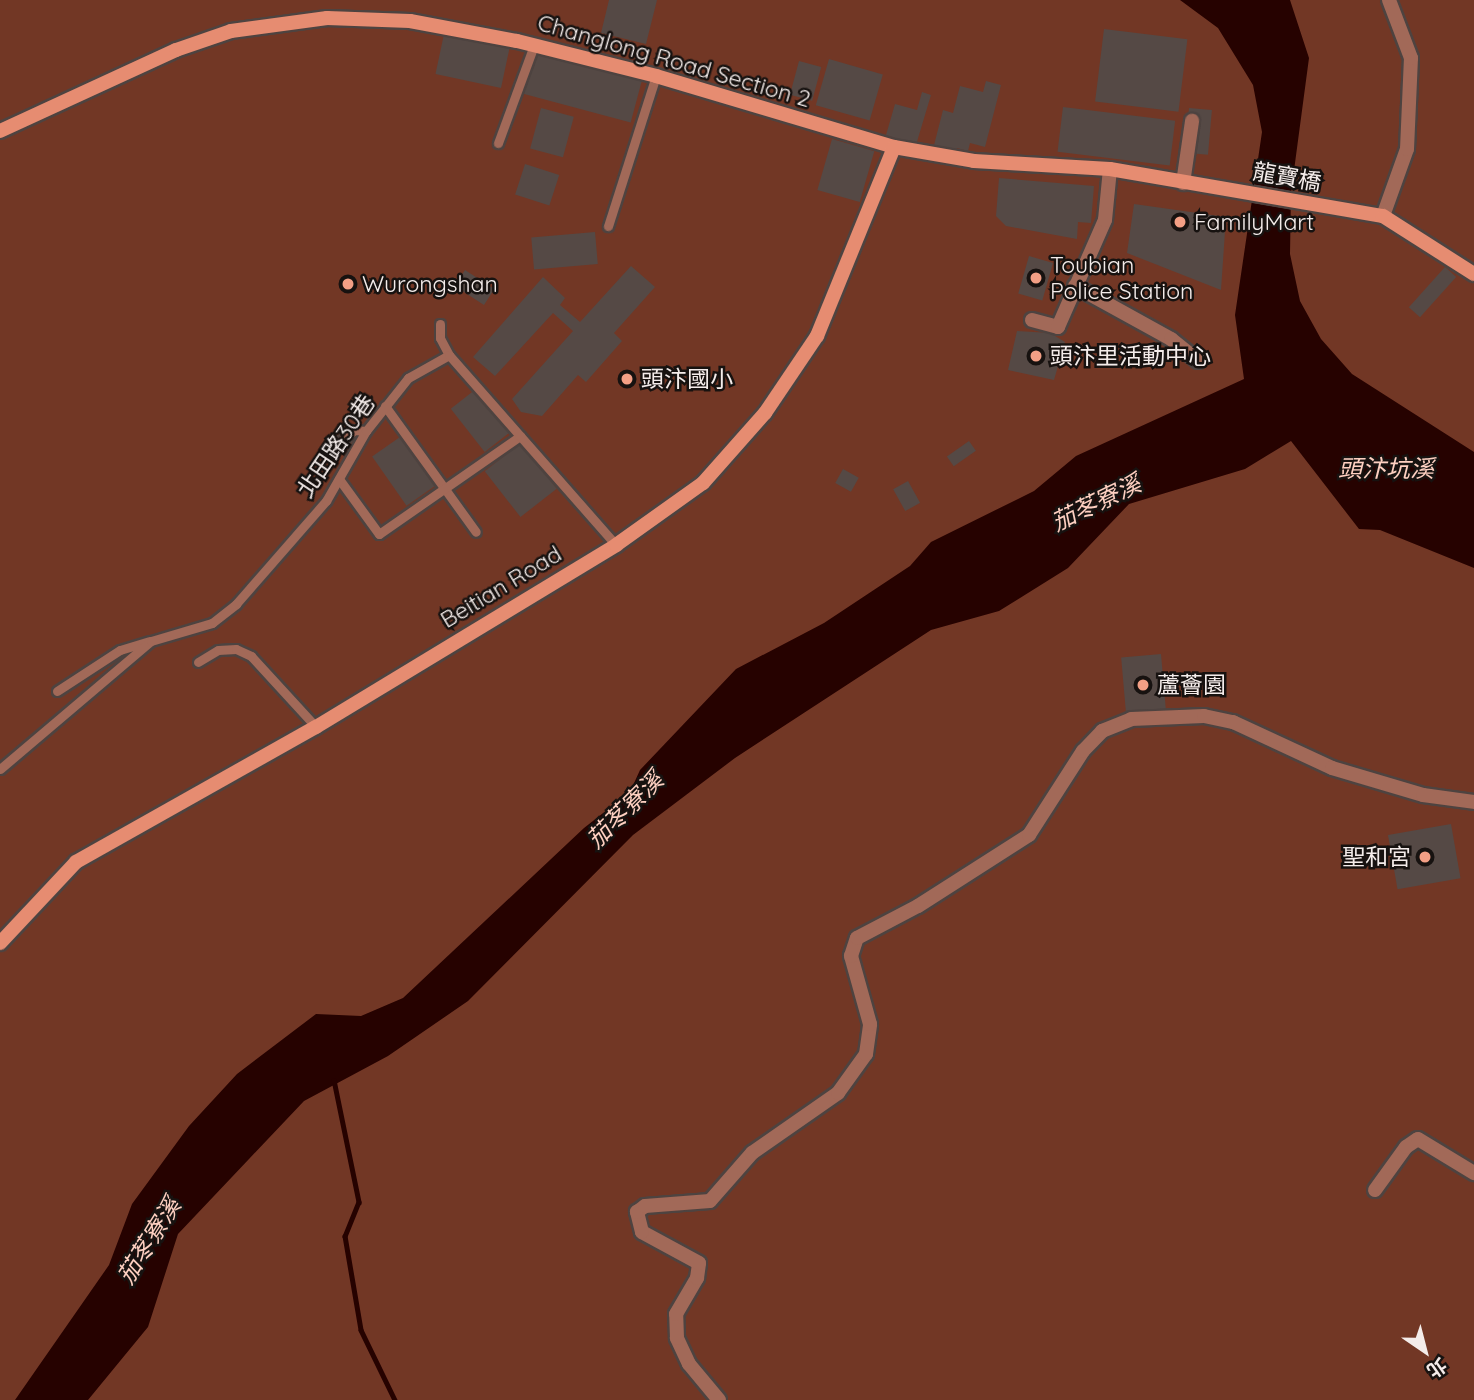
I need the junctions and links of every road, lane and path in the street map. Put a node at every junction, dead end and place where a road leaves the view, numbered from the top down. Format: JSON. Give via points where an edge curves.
{"nodes":[{"id":1,"x":1389,"y":0,"type":"edge"},
{"id":2,"x":534,"y":45,"type":"junction"},
{"id":3,"x":656,"y":76,"type":"junction"},
{"id":4,"x":1192,"y":121,"type":"dead end"},
{"id":5,"x":0,"y":131,"type":"edge"},
{"id":6,"x":498,"y":143,"type":"dead end"},
{"id":7,"x":894,"y":147,"type":"junction"},
{"id":8,"x":1110,"y":169,"type":"junction"},
{"id":9,"x":1183,"y":183,"type":"junction"},
{"id":10,"x":1383,"y":216,"type":"junction"},
{"id":11,"x":608,"y":226,"type":"dead end"},
{"id":12,"x":1474,"y":274,"type":"edge"},
{"id":13,"x":1075,"y":286,"type":"junction"},
{"id":14,"x":1032,"y":320,"type":"dead end"},
{"id":15,"x":440,"y":324,"type":"dead end"},
{"id":16,"x":449,"y":355,"type":"junction"},
{"id":17,"x":1198,"y":361,"type":"dead end"},
{"id":18,"x":385,"y":406,"type":"junction"},
{"id":19,"x":366,"y":431,"type":"junction"},
{"id":20,"x":520,"y":436,"type":"junction"},
{"id":21,"x":326,"y":453,"type":"dead end"},
{"id":22,"x":338,"y":479,"type":"junction"},
{"id":23,"x":446,"y":487,"type":"junction"},
{"id":24,"x":476,"y":532,"type":"dead end"},
{"id":25,"x":615,"y":545,"type":"junction"},
{"id":26,"x":151,"y":641,"type":"junction"},
{"id":27,"x":198,"y":662,"type":"dead end"},
{"id":28,"x":57,"y":691,"type":"dead end"},
{"id":29,"x":316,"y":727,"type":"junction"},
{"id":30,"x":0,"y":769,"type":"edge"},
{"id":31,"x":1474,"y":802,"type":"edge"},
{"id":32,"x":0,"y":943,"type":"edge"},
{"id":33,"x":1474,"y":1173,"type":"edge"},
{"id":34,"x":1375,"y":1190,"type":"dead end"},
{"id":35,"x":719,"y":1400,"type":"edge"}],
"edges":[{"from":1,"to":10,"type":"street","via":[[1411,58],[1407,149]]},
{"from":2,"to":3,"type":"main road","name":"Changlong Road Section 2"},
{"from":2,"to":5,"type":"main road","name":"Changlong Road Section 2","via":[[410,21],[327,18],[231,31],[176,50]]},
{"from":2,"to":6,"type":"lane"},
{"from":3,"to":7,"type":"main road","name":"Changlong Road Section 2"},
{"from":3,"to":11,"type":"lane"},
{"from":4,"to":9,"type":"street"},
{"from":7,"to":8,"type":"main road","name":"Changlong Road Section 2","via":[[974,162]]},
{"from":7,"to":25,"type":"main road","name":"Beitian Road","via":[[817,336],[779,393],[703,484]]},
{"from":8,"to":9,"type":"main road","name":"龍寶橋"},
{"from":8,"to":13,"type":"street","via":[[1105,220]]},
{"from":9,"to":10,"type":"main road","name":"龍寶橋"},
{"from":10,"to":12,"type":"main road"},
{"from":13,"to":14,"type":"street","via":[[1058,327]]},
{"from":13,"to":17,"type":"street","via":[[1171,339]]},
{"from":15,"to":16,"type":"lane","via":[[440,338]]},
{"from":16,"to":18,"type":"lane","name":"北田路30巷","via":[[408,378]]},
{"from":16,"to":20,"type":"lane"},
{"from":18,"to":19,"type":"lane","name":"北田路30巷"},
{"from":18,"to":23,"type":"lane"},
{"from":19,"to":21,"type":"lane","via":[[354,430]]},
{"from":19,"to":22,"type":"lane","name":"北田路30巷"},
{"from":20,"to":23,"type":"lane"},
{"from":20,"to":25,"type":"lane"},
{"from":22,"to":23,"type":"lane","via":[[379,534]]},
{"from":22,"to":26,"type":"lane","name":"北田路30巷","via":[[326,501],[236,604],[212,623]]},
{"from":23,"to":24,"type":"lane"},
{"from":25,"to":29,"type":"main road","name":"Beitian Road"},
{"from":26,"to":28,"type":"lane","via":[[120,650]]},
{"from":26,"to":30,"type":"lane","name":"北田路30巷"},
{"from":27,"to":29,"type":"lane","via":[[218,650],[236,649],[251,656]]},
{"from":29,"to":32,"type":"main road","name":"Beitian Road","via":[[76,862]]},
{"from":31,"to":35,"type":"street","via":[[1423,795],[1332,768],[1233,722],[1204,716],[1131,719],[1102,732],[1083,751],[1029,835],[918,906],[857,938],[851,956],[870,1024],[866,1054],[838,1093],[752,1153],[710,1201],[645,1206],[637,1212],[642,1232],[698,1263],[696,1278],[676,1314],[677,1338],[688,1364]]},
{"from":33,"to":34,"type":"street","via":[[1418,1139],[1406,1147]]}]}
